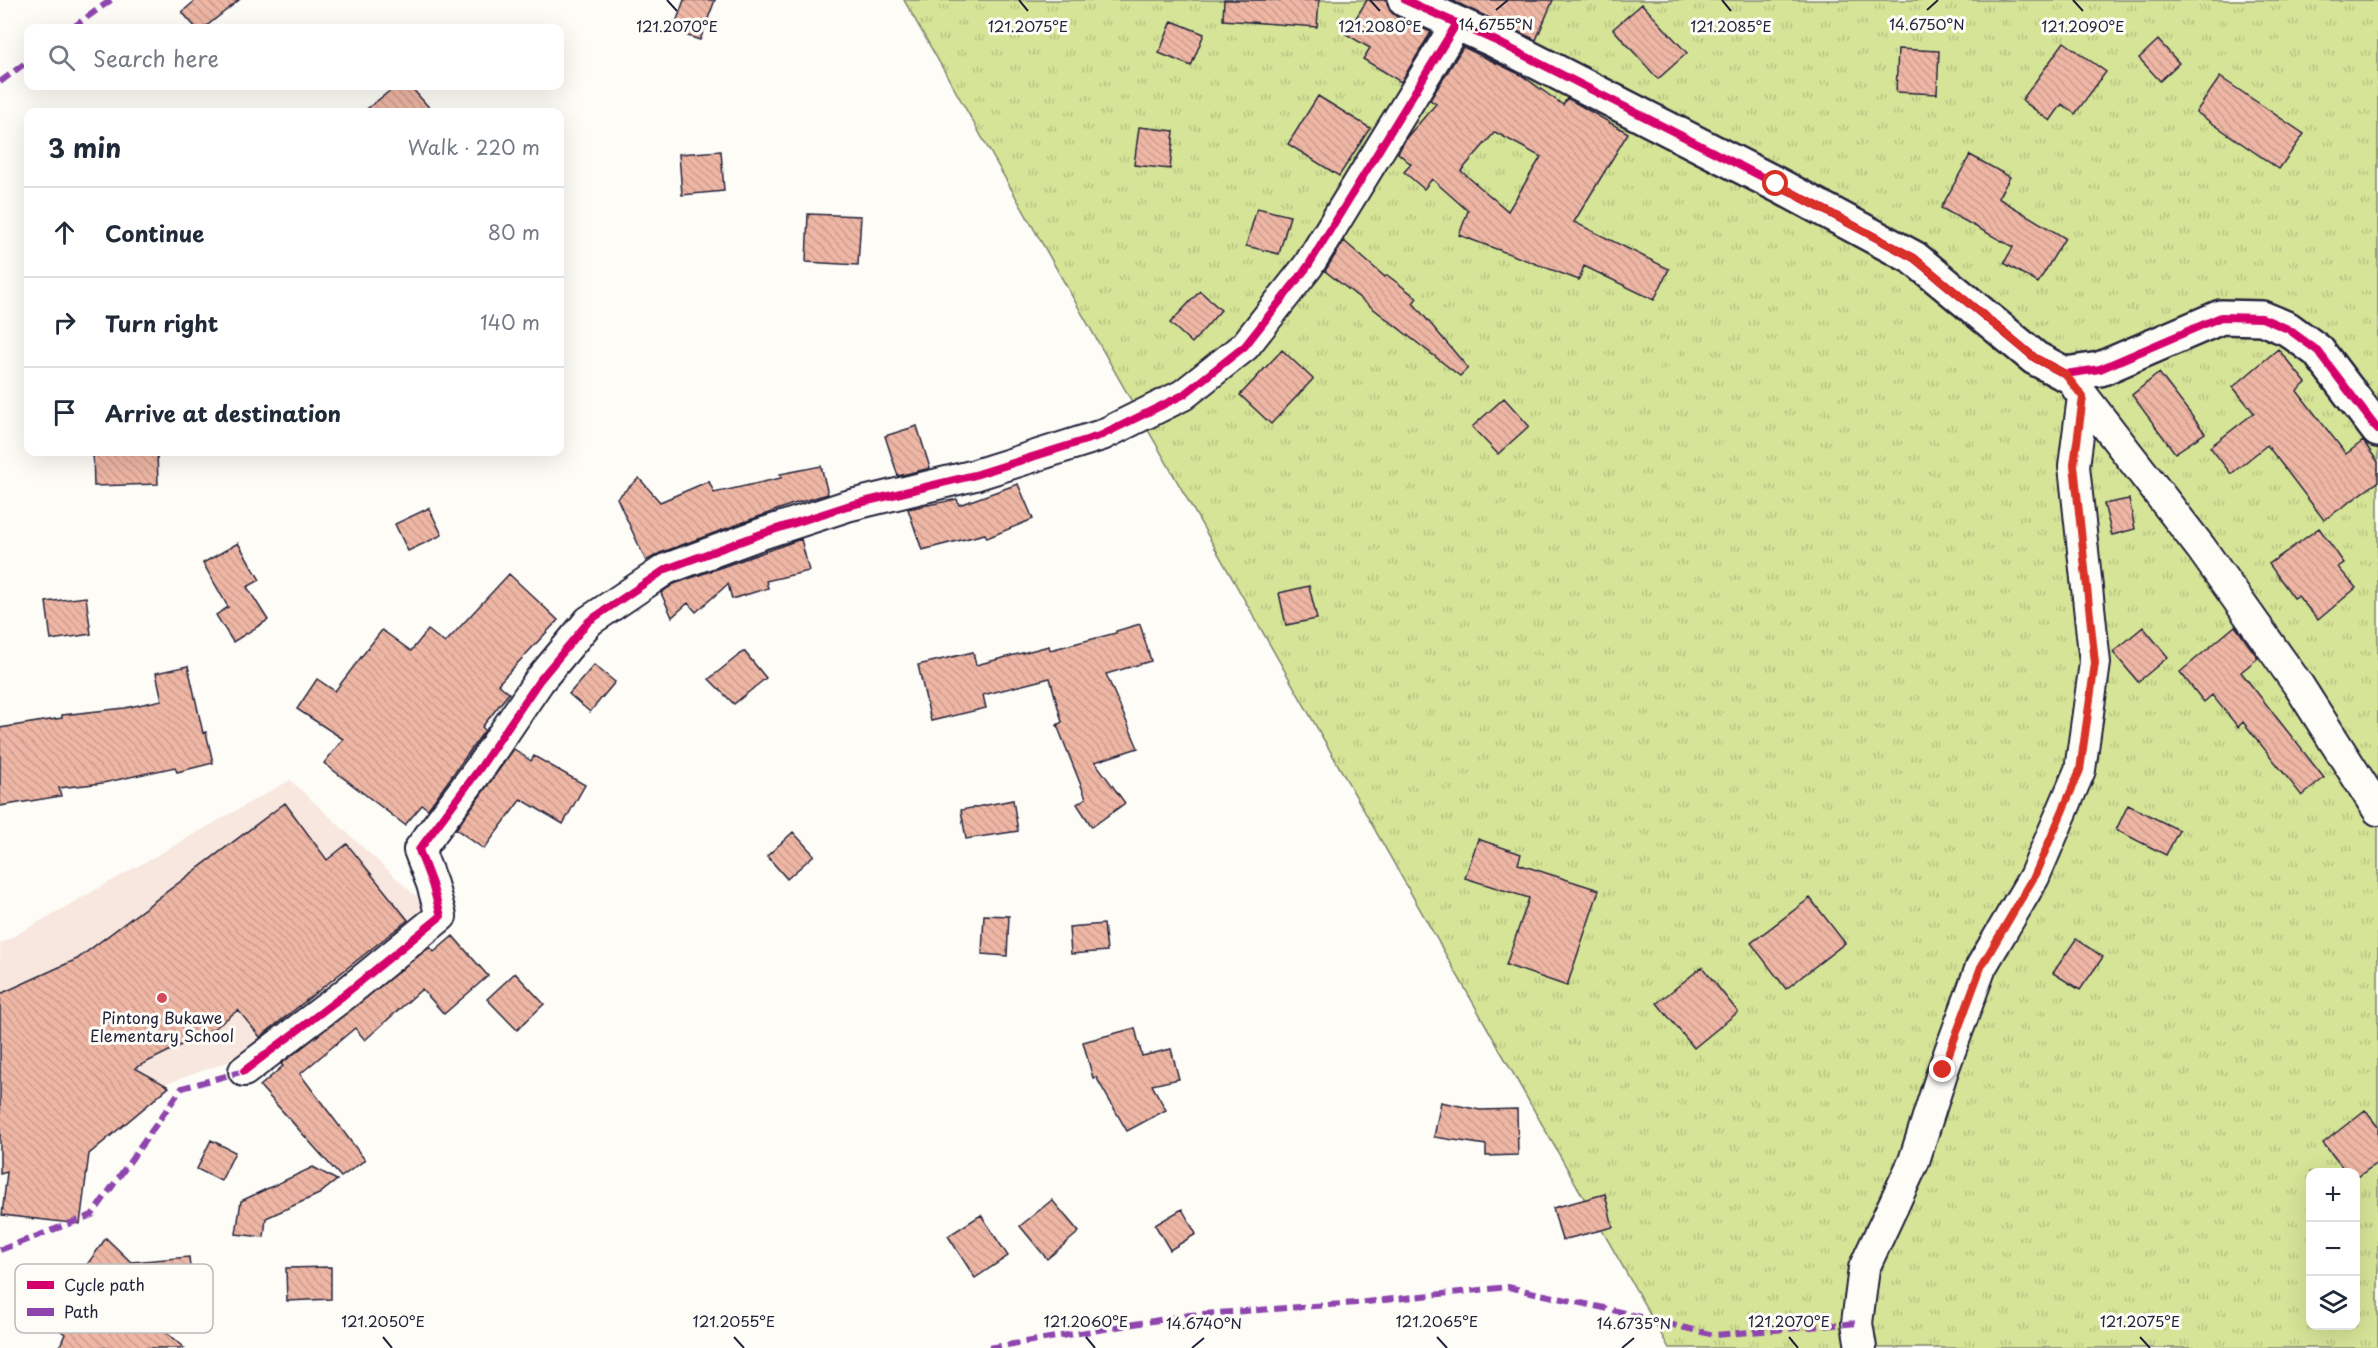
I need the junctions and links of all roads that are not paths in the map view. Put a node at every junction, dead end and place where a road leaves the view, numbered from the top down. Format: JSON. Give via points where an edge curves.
{"nodes":[{"id":1,"x":1405,"y":0,"type":"edge"},
{"id":2,"x":1457,"y":23,"type":"junction"},
{"id":3,"x":2074,"y":385,"type":"junction"},
{"id":4,"x":2378,"y":430,"type":"edge"},
{"id":5,"x":2378,"y":810,"type":"edge"},
{"id":6,"x":244,"y":1071,"type":"dead end"},
{"id":7,"x":1861,"y":1348,"type":"edge"}],
"edges":[{"from":1,"to":2,"type":"street"},
{"from":2,"to":3,"type":"street","via":[[1914,258],[2035,358]]},
{"from":2,"to":6,"type":"street","via":[[1308,266],[1245,346],[1183,395],[1102,435],[975,475],[847,506],[666,569],[589,621],[539,681],[419,850],[441,916]]},
{"from":3,"to":4,"type":"street","via":[[2100,369],[2221,317],[2262,318],[2288,328],[2319,351]]},
{"from":3,"to":5,"type":"street","via":[[2201,548],[2299,686]]},
{"from":3,"to":7,"type":"street","via":[[2074,465],[2095,663],[2080,770],[2034,877],[1981,967],[1914,1161],[1864,1268],[1857,1323]]}]}
